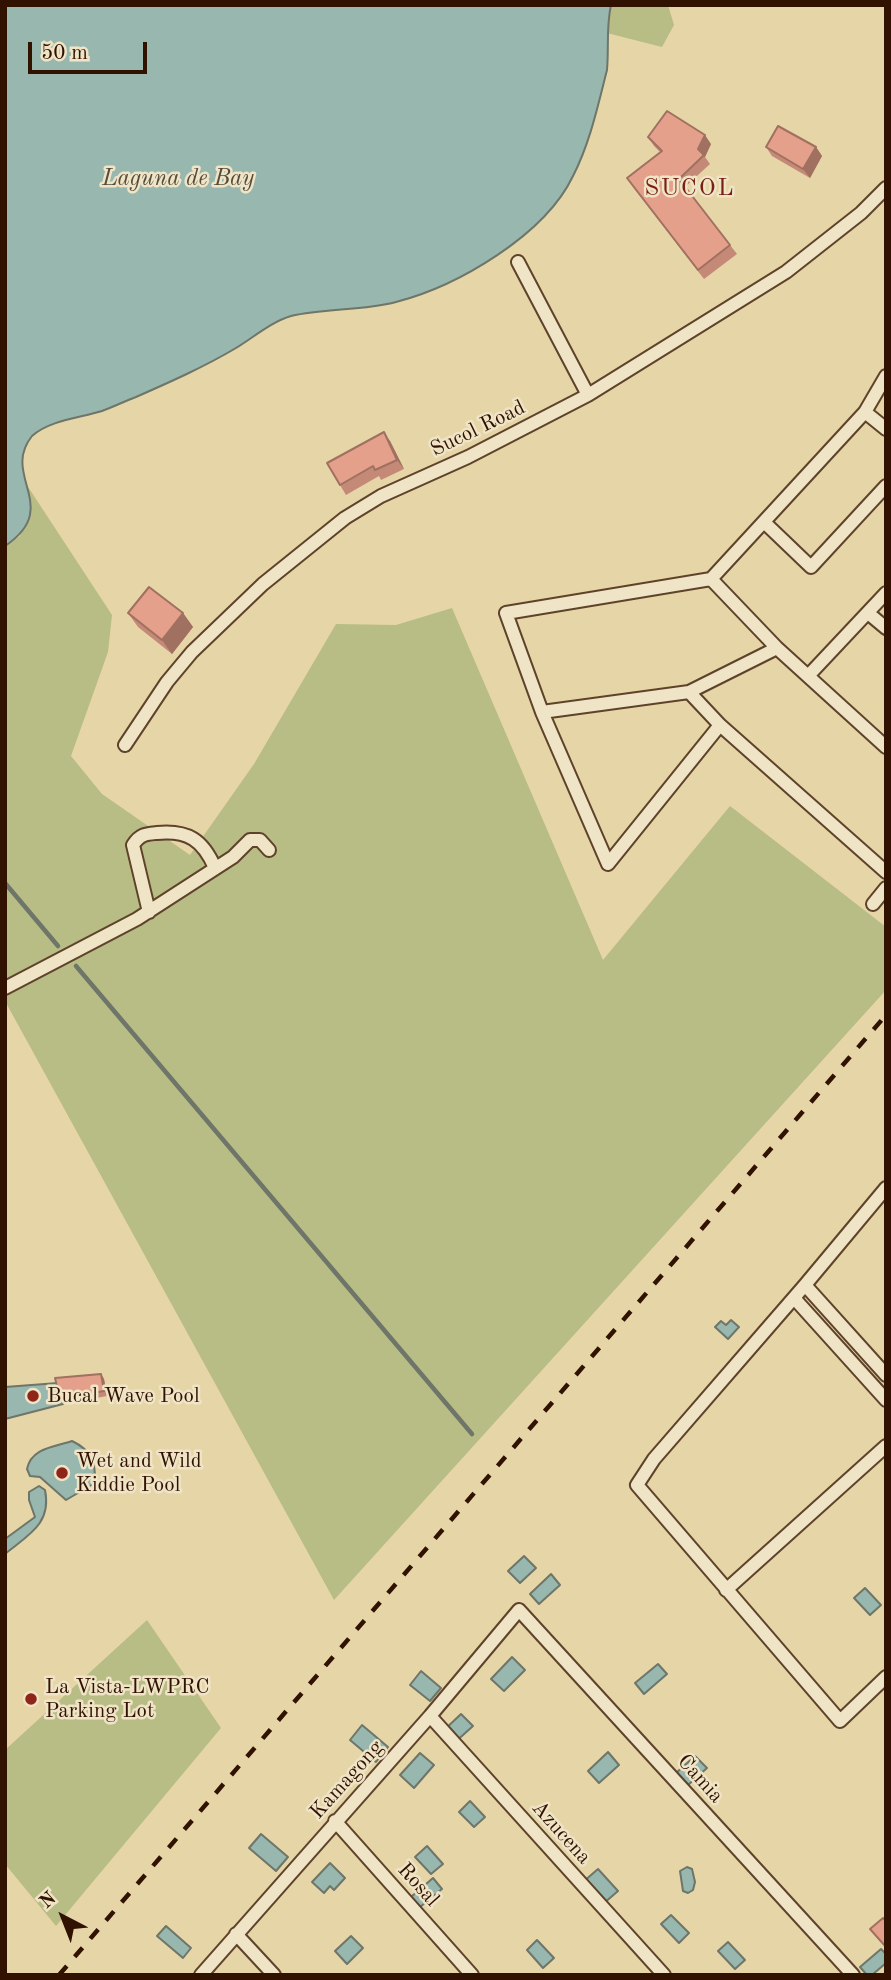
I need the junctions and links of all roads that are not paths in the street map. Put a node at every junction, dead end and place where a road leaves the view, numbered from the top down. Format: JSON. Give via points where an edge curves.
{"nodes":[{"id":1,"x":886,"y":188,"type":"edge"},
{"id":2,"x":518,"y":262,"type":"dead end"},
{"id":3,"x":886,"y":376,"type":"edge"},
{"id":4,"x":588,"y":395,"type":"junction"},
{"id":5,"x":865,"y":412,"type":"junction"},
{"id":6,"x":886,"y":429,"type":"edge"},
{"id":7,"x":886,"y":486,"type":"edge"},
{"id":8,"x":764,"y":522,"type":"junction"},
{"id":9,"x":711,"y":579,"type":"junction"},
{"id":10,"x":886,"y":593,"type":"edge"},
{"id":11,"x":868,"y":613,"type":"junction"},
{"id":12,"x":886,"y":628,"type":"edge"},
{"id":13,"x":777,"y":648,"type":"junction"},
{"id":14,"x":808,"y":676,"type":"junction"},
{"id":15,"x":689,"y":692,"type":"junction"},
{"id":16,"x":542,"y":712,"type":"junction"},
{"id":17,"x":720,"y":725,"type":"junction"},
{"id":18,"x":125,"y":746,"type":"dead end"},
{"id":19,"x":886,"y":747,"type":"edge"},
{"id":20,"x":269,"y":849,"type":"dead end"},
{"id":21,"x":215,"y":868,"type":"junction"},
{"id":22,"x":886,"y":872,"type":"edge"},
{"id":23,"x":886,"y":888,"type":"edge"},
{"id":24,"x":873,"y":904,"type":"dead end"},
{"id":25,"x":149,"y":912,"type":"junction"},
{"id":26,"x":5,"y":988,"type":"edge"},
{"id":27,"x":886,"y":1188,"type":"edge"},
{"id":28,"x":805,"y":1286,"type":"junction"},
{"id":29,"x":794,"y":1298,"type":"junction"},
{"id":30,"x":886,"y":1376,"type":"edge"},
{"id":31,"x":886,"y":1401,"type":"edge"},
{"id":32,"x":886,"y":1446,"type":"edge"},
{"id":33,"x":726,"y":1590,"type":"junction"},
{"id":34,"x":519,"y":1610,"type":"joint"},
{"id":35,"x":886,"y":1677,"type":"edge"},
{"id":36,"x":430,"y":1716,"type":"junction"},
{"id":37,"x":335,"y":1821,"type":"junction"},
{"id":38,"x":236,"y":1934,"type":"junction"},
{"id":39,"x":201,"y":1975,"type":"edge"},
{"id":40,"x":274,"y":1975,"type":"edge"},
{"id":41,"x":471,"y":1975,"type":"edge"},
{"id":42,"x":664,"y":1975,"type":"edge"},
{"id":43,"x":853,"y":1975,"type":"edge"}],
"edges":[{"from":1,"to":4,"type":"street","name":"Sucol Road","via":[[786,272]]},
{"from":2,"to":4,"type":"street"},
{"from":3,"to":5,"type":"street"},
{"from":4,"to":18,"type":"street","name":"Sucol Road","via":[[345,518],[263,584],[192,652]]},
{"from":5,"to":6,"type":"street"},
{"from":5,"to":8,"type":"street"},
{"from":7,"to":8,"type":"street","via":[[811,567]]},
{"from":8,"to":9,"type":"street"},
{"from":9,"to":13,"type":"street"},
{"from":9,"to":16,"type":"street","via":[[506,613]]},
{"from":10,"to":11,"type":"street"},
{"from":11,"to":12,"type":"street"},
{"from":11,"to":14,"type":"street"},
{"from":13,"to":14,"type":"street"},
{"from":13,"to":15,"type":"street"},
{"from":14,"to":19,"type":"street"},
{"from":15,"to":16,"type":"street"},
{"from":15,"to":17,"type":"street"},
{"from":16,"to":17,"type":"street","via":[[608,864]]},
{"from":17,"to":22,"type":"street"},
{"from":20,"to":21,"type":"street","via":[[260,840],[250,840]]},
{"from":21,"to":25,"type":"street"},
{"from":21,"to":25,"type":"street","via":[[206,849],[184,833],[143,834],[133,845]]},
{"from":23,"to":24,"type":"street"},
{"from":25,"to":26,"type":"street"},
{"from":27,"to":28,"type":"street"},
{"from":28,"to":29,"type":"street"},
{"from":28,"to":30,"type":"street"},
{"from":29,"to":31,"type":"street"},
{"from":29,"to":33,"type":"street","via":[[654,1459],[638,1485]]},
{"from":32,"to":33,"type":"street"},
{"from":33,"to":35,"type":"street","via":[[840,1721]]},
{"from":34,"to":36,"type":"street","name":"Kamagong"},
{"from":34,"to":43,"type":"street","name":"Camia"},
{"from":36,"to":37,"type":"street","name":"Kamagong"},
{"from":36,"to":42,"type":"street","name":"Azucena"},
{"from":37,"to":38,"type":"street","name":"Kamagong"},
{"from":37,"to":41,"type":"street","name":"Rosal"},
{"from":38,"to":39,"type":"street","name":"Kamagong"},
{"from":38,"to":40,"type":"street"}]}
